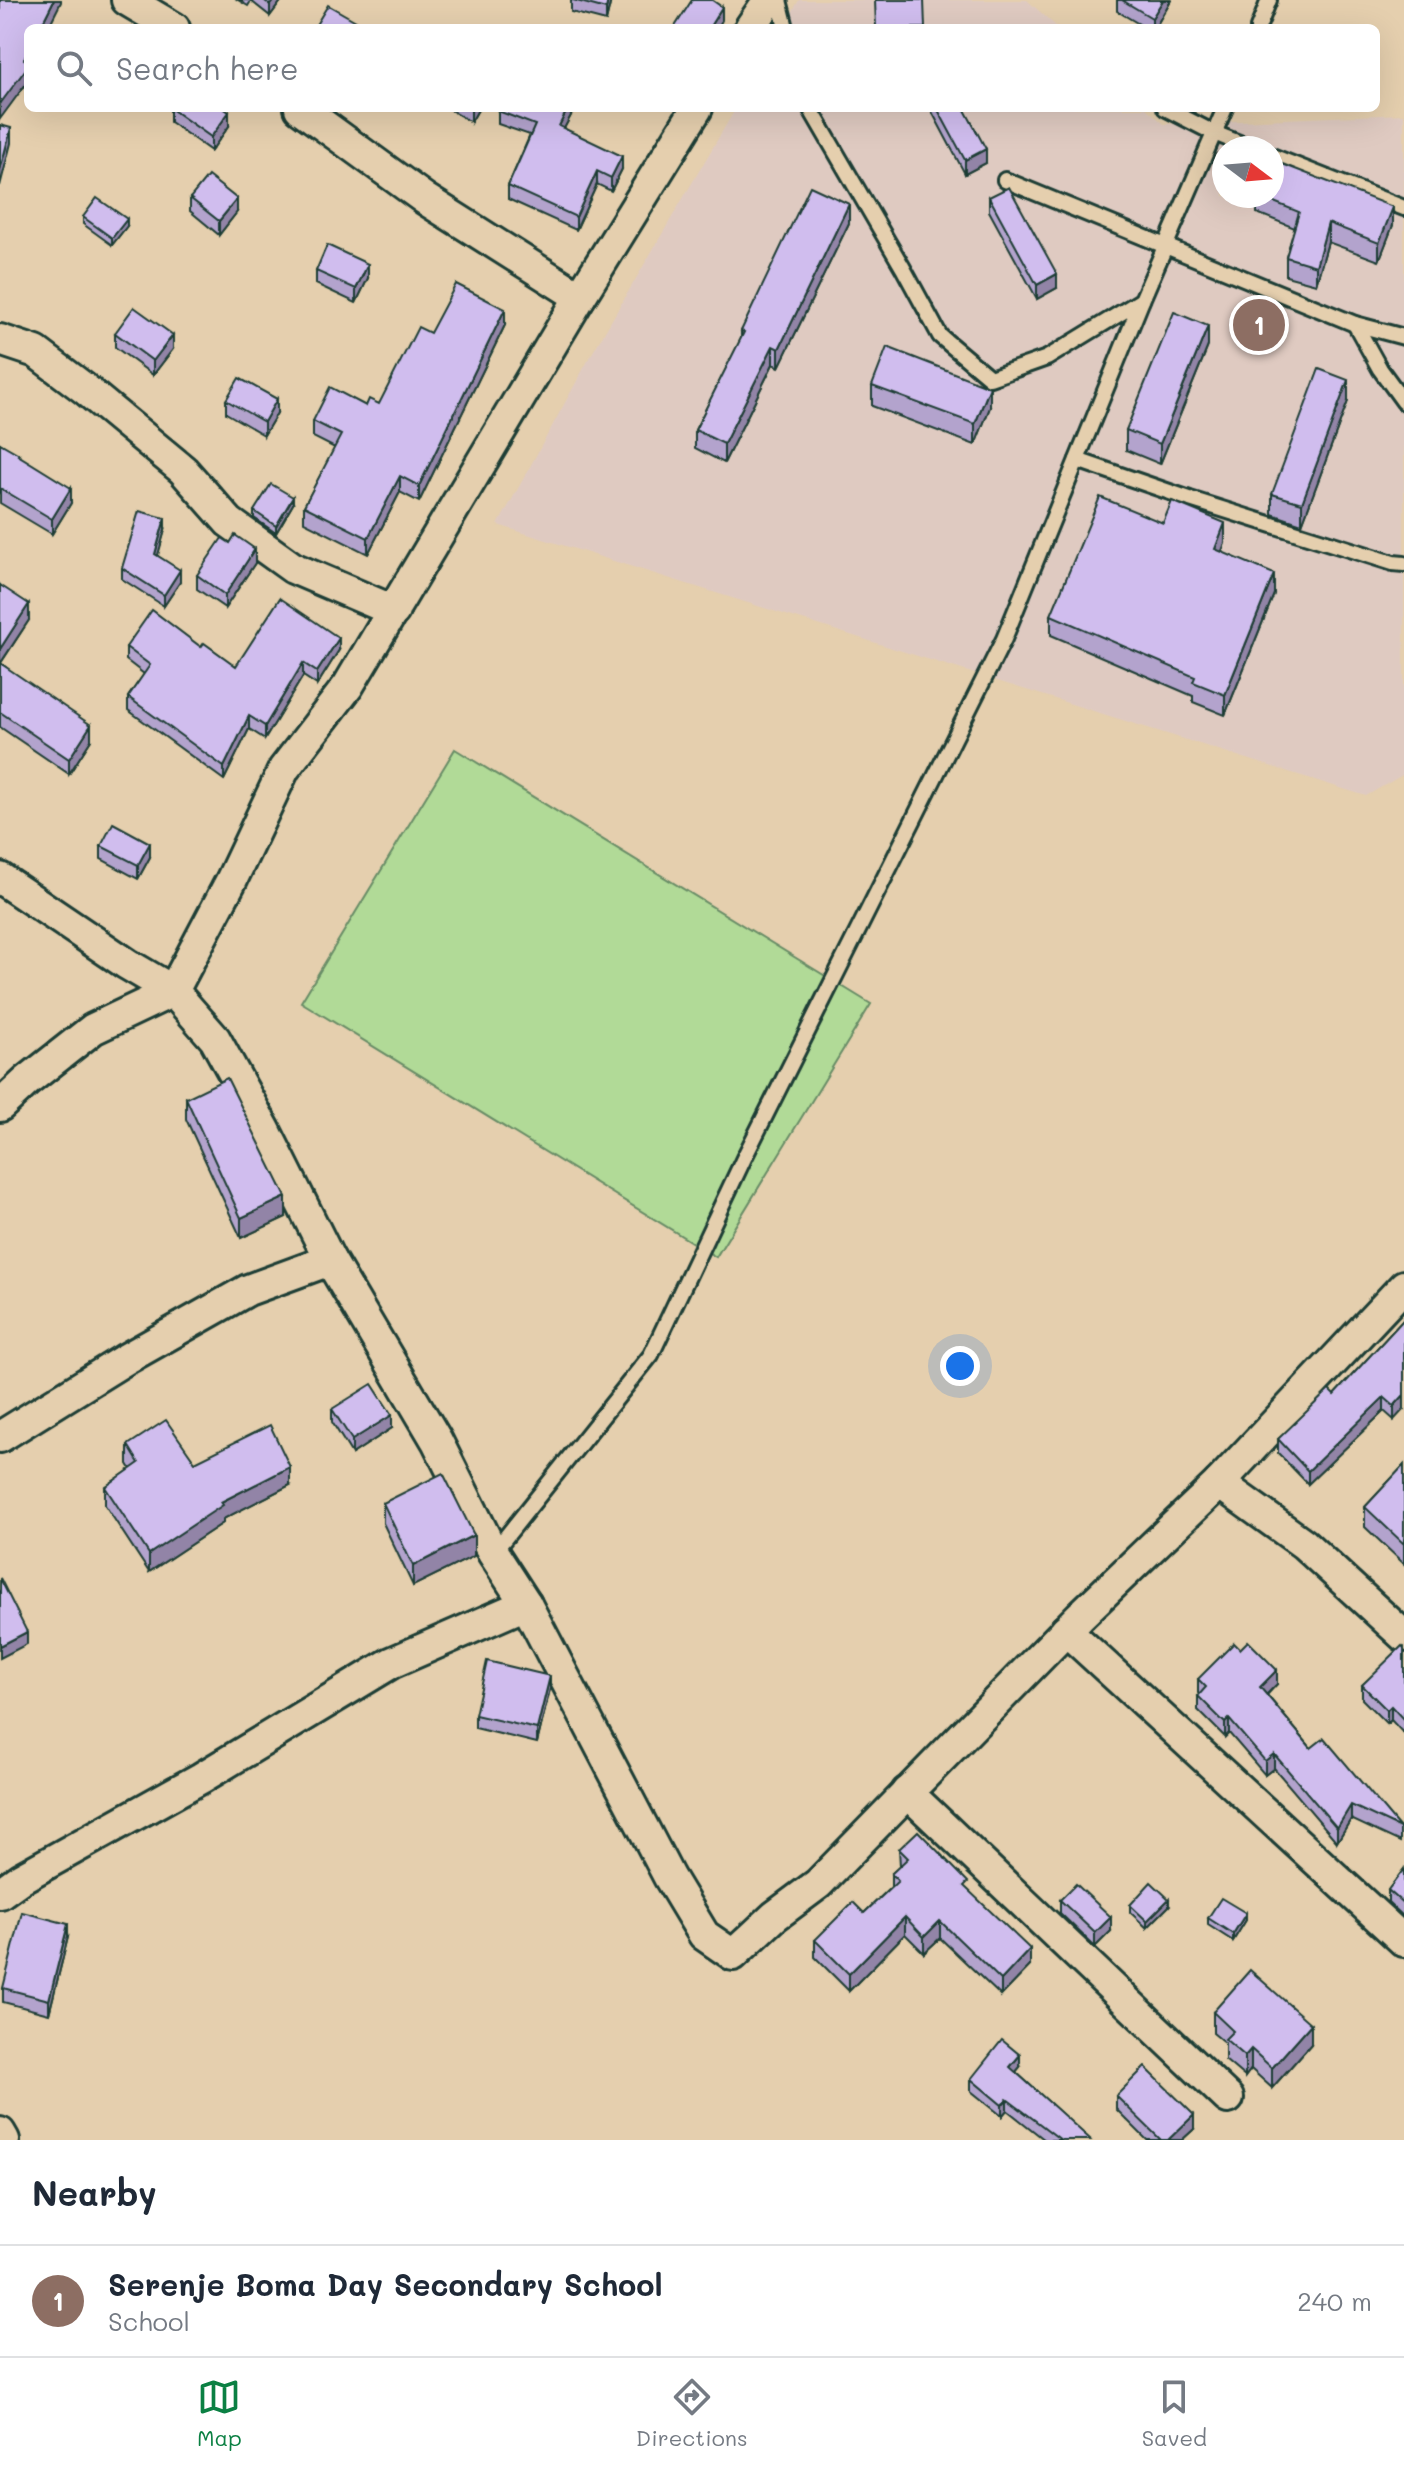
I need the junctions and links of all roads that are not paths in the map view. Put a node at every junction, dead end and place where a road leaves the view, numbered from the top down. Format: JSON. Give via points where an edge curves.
{"nodes":[{"id":1,"x":127,"y":0,"type":"edge"},
{"id":2,"x":769,"y":0,"type":"edge"},
{"id":3,"x":779,"y":0,"type":"edge"},
{"id":4,"x":1269,"y":0,"type":"edge"},
{"id":5,"x":167,"y":24,"type":"edge"},
{"id":6,"x":753,"y":24,"type":"edge"},
{"id":7,"x":785,"y":24,"type":"edge"},
{"id":8,"x":1260,"y":24,"type":"edge"},
{"id":9,"x":305,"y":112,"type":"edge"},
{"id":10,"x":695,"y":112,"type":"edge"},
{"id":11,"x":812,"y":112,"type":"edge"},
{"id":12,"x":1173,"y":112,"type":"edge"},
{"id":13,"x":1223,"y":112,"type":"edge"},
{"id":14,"x":1214,"y":133,"type":"junction"},
{"id":15,"x":1222,"y":136,"type":"edge"},
{"id":16,"x":1284,"y":161,"type":"edge"},
{"id":17,"x":1005,"y":180,"type":"dead end"},
{"id":18,"x":1404,"y":208,"type":"edge"},
{"id":19,"x":1166,"y":245,"type":"junction"},
{"id":20,"x":580,"y":297,"type":"junction"},
{"id":21,"x":1142,"y":300,"type":"junction"},
{"id":22,"x":1355,"y":324,"type":"junction"},
{"id":23,"x":1404,"y":337,"type":"edge"},
{"id":24,"x":0,"y":340,"type":"edge"},
{"id":25,"x":1404,"y":402,"type":"edge"},
{"id":26,"x":1077,"y":460,"type":"junction"},
{"id":27,"x":1404,"y":564,"type":"edge"},
{"id":28,"x":394,"y":611,"type":"junction"},
{"id":29,"x":0,"y":878,"type":"edge"},
{"id":30,"x":173,"y":991,"type":"junction"},
{"id":31,"x":0,"y":1106,"type":"edge"},
{"id":32,"x":330,"y":1260,"type":"junction"},
{"id":33,"x":1404,"y":1286,"type":"edge"},
{"id":34,"x":0,"y":1437,"type":"edge"},
{"id":35,"x":1219,"y":1483,"type":"junction"},
{"id":36,"x":493,"y":1553,"type":"junction"},
{"id":37,"x":526,"y":1604,"type":"junction"},
{"id":38,"x":1066,"y":1630,"type":"junction"},
{"id":39,"x":1404,"y":1636,"type":"edge"},
{"id":40,"x":907,"y":1792,"type":"junction"},
{"id":41,"x":0,"y":1893,"type":"edge"},
{"id":42,"x":1404,"y":1941,"type":"edge"},
{"id":43,"x":1228,"y":2098,"type":"dead end"},
{"id":44,"x":0,"y":2133,"type":"edge"},
{"id":45,"x":4,"y":2140,"type":"edge"}],
"edges":[{"from":1,"to":5,"type":"street"},
{"from":2,"to":6,"type":"street"},
{"from":3,"to":7,"type":"lane"},
{"from":4,"to":8,"type":"lane"},
{"from":9,"to":20,"type":"street","via":[[425,199]]},
{"from":10,"to":20,"type":"street"},
{"from":11,"to":21,"type":"lane","via":[[940,336],[990,378],[1047,358]]},
{"from":12,"to":14,"type":"lane"},
{"from":13,"to":14,"type":"lane"},
{"from":14,"to":15,"type":"lane"},
{"from":14,"to":19,"type":"lane"},
{"from":16,"to":18,"type":"lane"},
{"from":17,"to":19,"type":"lane"},
{"from":19,"to":21,"type":"lane"},
{"from":19,"to":22,"type":"lane"},
{"from":20,"to":28,"type":"street"},
{"from":21,"to":26,"type":"lane"},
{"from":22,"to":23,"type":"lane"},
{"from":22,"to":25,"type":"lane"},
{"from":24,"to":28,"type":"street","via":[[36,352],[85,389],[183,470],[229,522],[293,568]]},
{"from":26,"to":27,"type":"lane"},
{"from":26,"to":36,"type":"lane","via":[[1004,639],[651,1355]]},
{"from":28,"to":30,"type":"street","via":[[348,686],[284,769]]},
{"from":29,"to":30,"type":"street"},
{"from":30,"to":31,"type":"street","via":[[93,1029]]},
{"from":30,"to":32,"type":"street","via":[[215,1039]]},
{"from":32,"to":34,"type":"street","via":[[248,1290]]},
{"from":32,"to":36,"type":"street","via":[[437,1441]]},
{"from":33,"to":35,"type":"street"},
{"from":35,"to":38,"type":"street"},
{"from":35,"to":39,"type":"street","via":[[1304,1544]]},
{"from":36,"to":37,"type":"street"},
{"from":37,"to":40,"type":"street","via":[[669,1877],[704,1935],[733,1955],[818,1884]]},
{"from":37,"to":41,"type":"street","via":[[391,1663]]},
{"from":38,"to":40,"type":"street"},
{"from":38,"to":42,"type":"street"},
{"from":40,"to":43,"type":"street"},
{"from":44,"to":45,"type":"street"}]}
